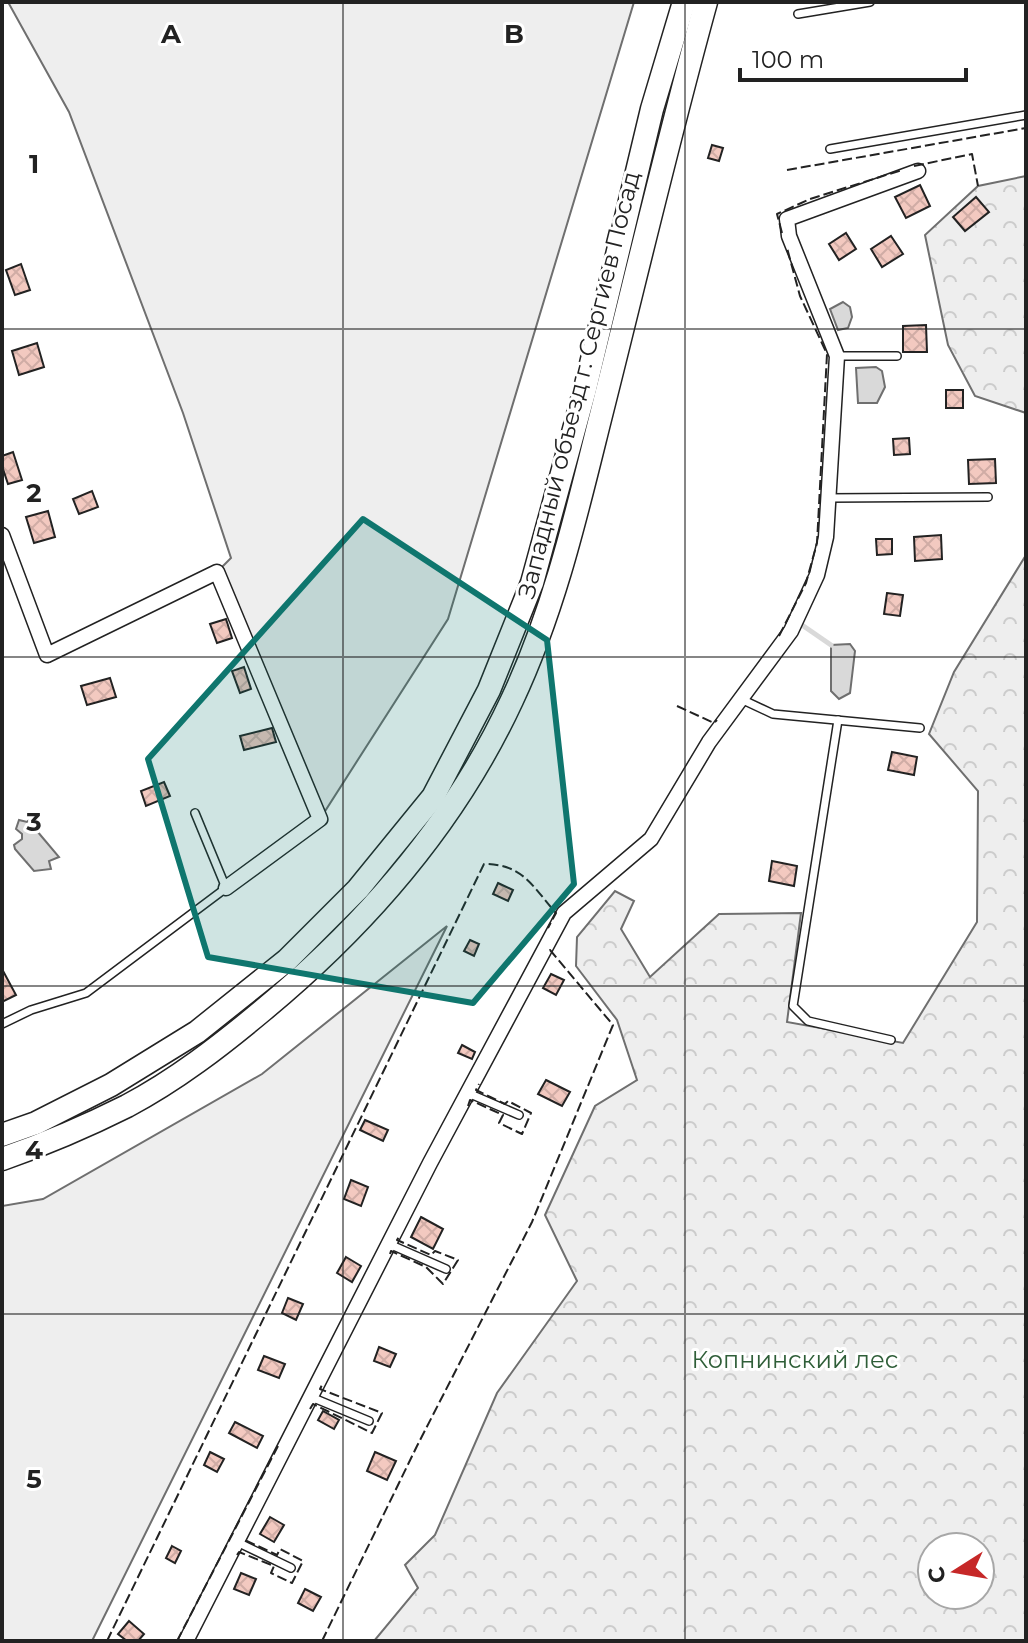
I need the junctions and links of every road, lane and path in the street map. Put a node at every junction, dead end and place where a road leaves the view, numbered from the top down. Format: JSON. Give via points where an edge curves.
{"nodes":[{"id":1,"x":684,"y":2,"type":"edge"},
{"id":2,"x":706,"y":2,"type":"edge"},
{"id":3,"x":870,"y":2,"type":"edge"},
{"id":4,"x":798,"y":14,"type":"dead end"},
{"id":5,"x":1026,"y":115,"type":"edge"},
{"id":6,"x":830,"y":149,"type":"dead end"},
{"id":7,"x":918,"y":171,"type":"dead end"},
{"id":8,"x":837,"y":356,"type":"junction"},
{"id":9,"x":897,"y":356,"type":"dead end"},
{"id":10,"x":988,"y":497,"type":"dead end"},
{"id":11,"x":828,"y":498,"type":"junction"},
{"id":12,"x":2,"y":535,"type":"edge"},
{"id":13,"x":741,"y":699,"type":"junction"},
{"id":14,"x":838,"y":720,"type":"junction"},
{"id":15,"x":920,"y":728,"type":"dead end"},
{"id":16,"x":195,"y":813,"type":"dead end"},
{"id":17,"x":226,"y":888,"type":"junction"},
{"id":18,"x":2,"y":1024,"type":"edge"},
{"id":19,"x":891,"y":1040,"type":"dead end"},
{"id":20,"x":468,"y":1093,"type":"junction"},
{"id":21,"x":519,"y":1115,"type":"dead end"},
{"id":22,"x":2,"y":1135,"type":"edge"},
{"id":23,"x":2,"y":1159,"type":"edge"},
{"id":24,"x":389,"y":1244,"type":"junction"},
{"id":25,"x":446,"y":1269,"type":"dead end"},
{"id":26,"x":311,"y":1397,"type":"junction"},
{"id":27,"x":369,"y":1421,"type":"dead end"},
{"id":28,"x":237,"y":1542,"type":"junction"},
{"id":29,"x":291,"y":1568,"type":"dead end"},
{"id":30,"x":186,"y":1641,"type":"edge"}],
"edges":[{"from":1,"to":22,"type":"main road","name":"Западный объезд г. Сергиев Посад","via":[[532,583],[489,690],[433,797],[358,889],[287,960],[197,1032],[111,1085]]},
{"from":2,"to":23,"type":"main road","name":"Западный объезд г. Сергиев Посад","via":[[559,583],[512,701],[451,811],[377,904],[300,980],[213,1052],[130,1104]]},
{"from":3,"to":4,"type":"lane"},
{"from":5,"to":6,"type":"lane"},
{"from":7,"to":8,"type":"street","via":[[787,219]]},
{"from":8,"to":9,"type":"lane"},
{"from":8,"to":11,"type":"street"},
{"from":10,"to":11,"type":"lane"},
{"from":11,"to":13,"type":"street","via":[[817,575],[791,631]]},
{"from":12,"to":17,"type":"street","via":[[47,655],[217,572],[320,819]]},
{"from":13,"to":14,"type":"lane","via":[[773,714]]},
{"from":13,"to":20,"type":"street","via":[[651,839],[564,913]]},
{"from":14,"to":15,"type":"lane"},
{"from":14,"to":19,"type":"lane","via":[[793,1006],[808,1021]]},
{"from":16,"to":17,"type":"lane"},
{"from":17,"to":18,"type":"lane","via":[[86,993]]},
{"from":20,"to":21,"type":"lane"},
{"from":20,"to":24,"type":"street"},
{"from":24,"to":25,"type":"lane"},
{"from":24,"to":26,"type":"street"},
{"from":26,"to":27,"type":"lane"},
{"from":26,"to":28,"type":"street"},
{"from":28,"to":29,"type":"lane"},
{"from":28,"to":30,"type":"street"}]}
